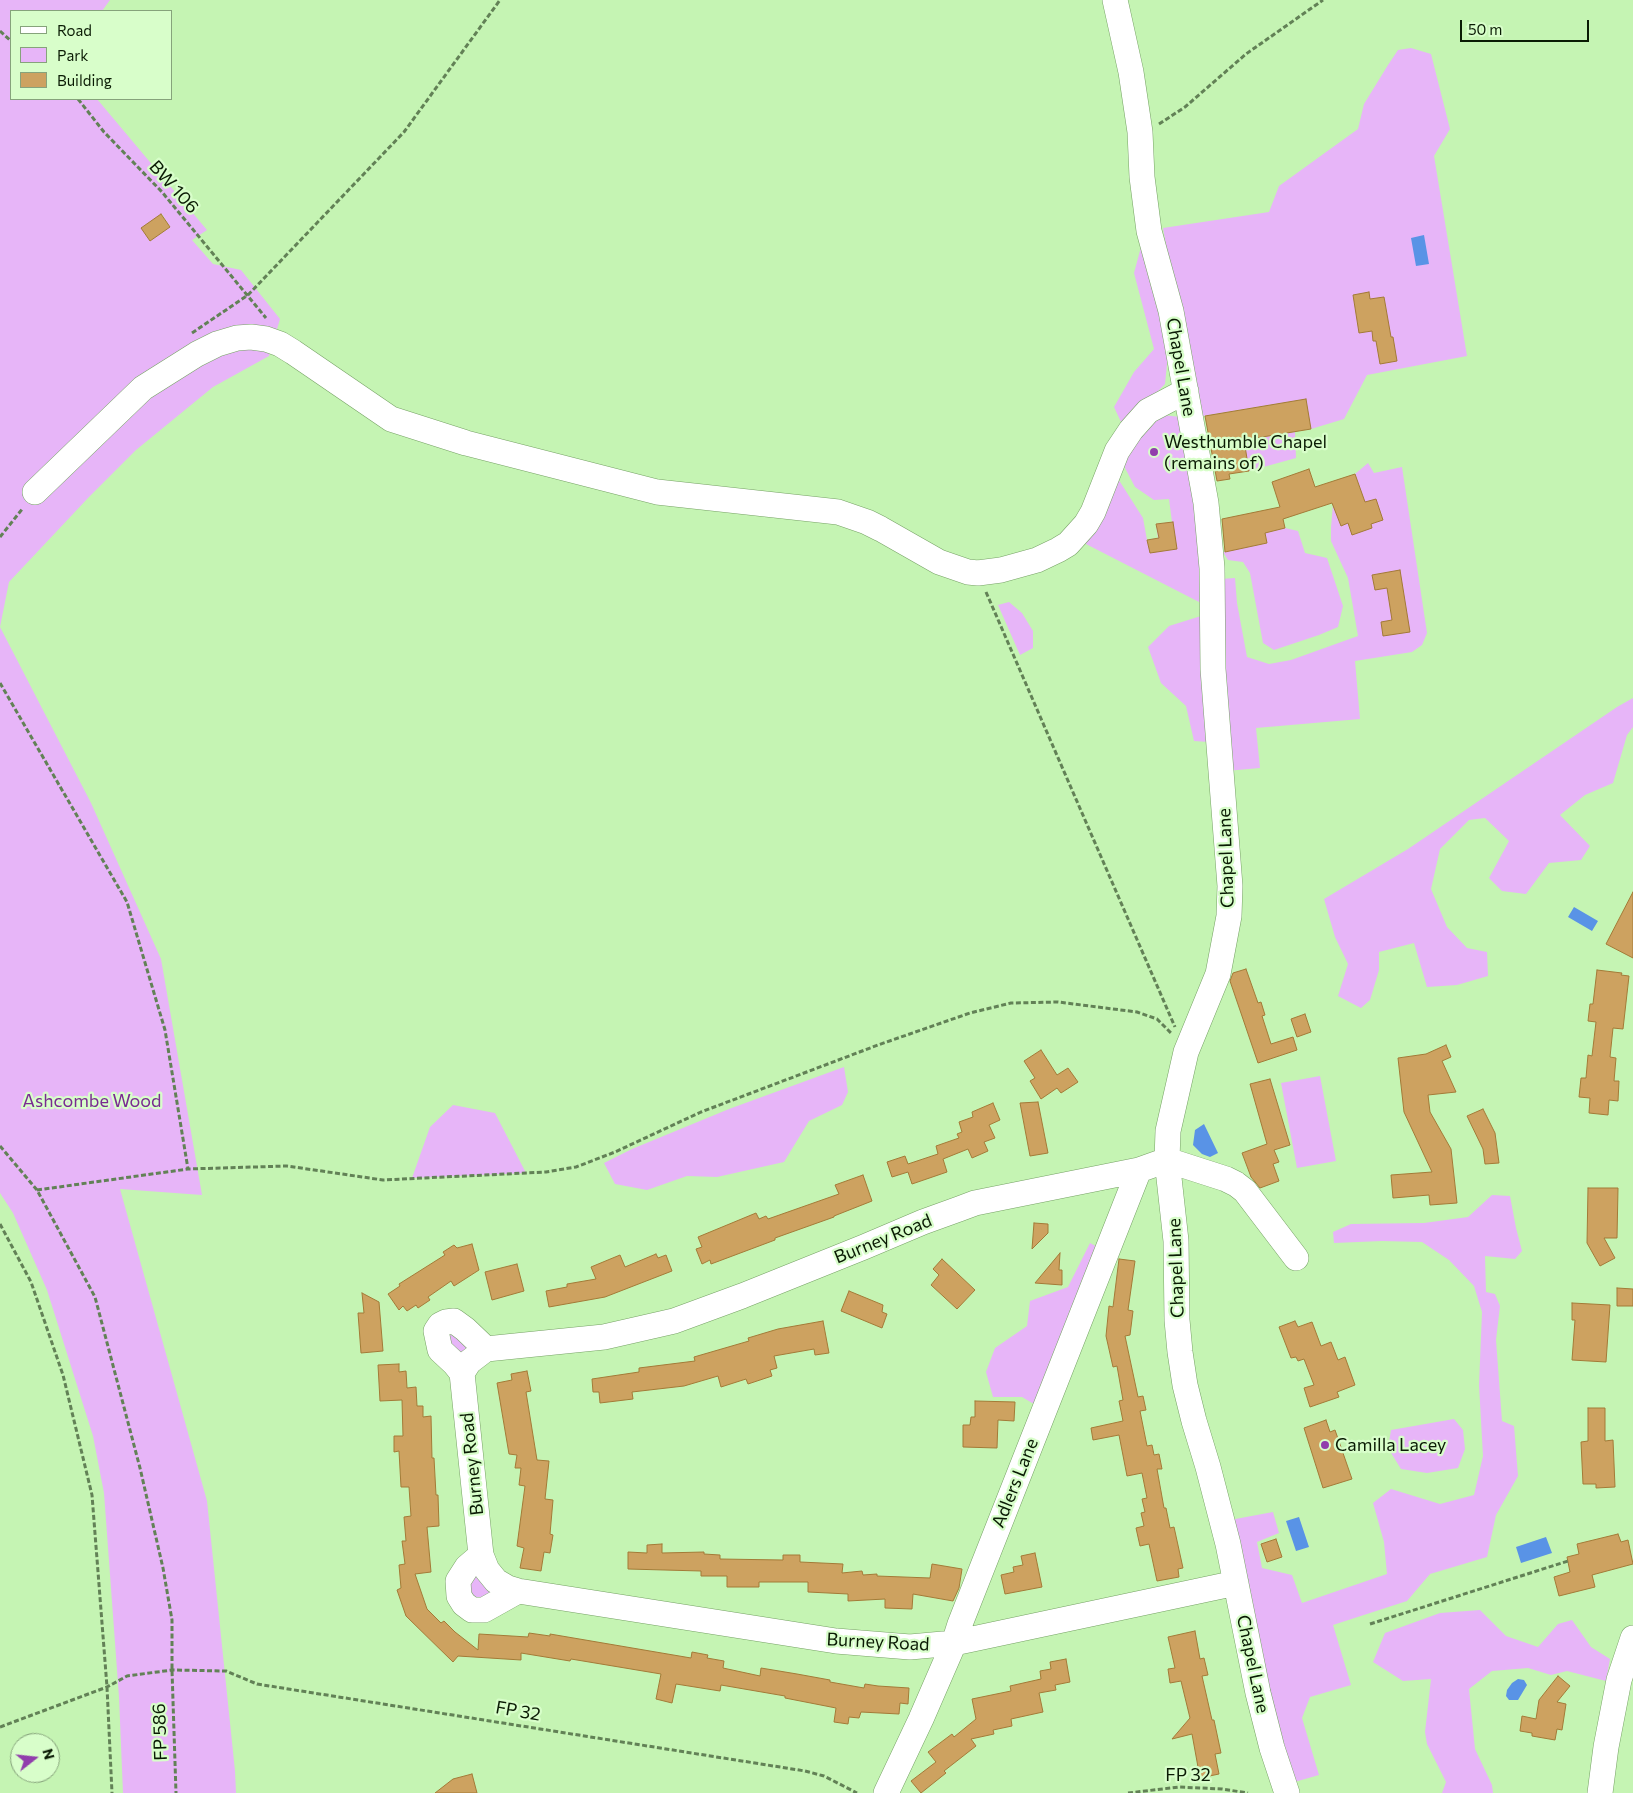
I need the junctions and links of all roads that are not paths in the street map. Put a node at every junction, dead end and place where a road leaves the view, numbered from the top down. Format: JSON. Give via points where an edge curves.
{"nodes":[{"id":1,"x":1116,"y":0,"type":"edge"},
{"id":2,"x":1186,"y":391,"type":"junction"},
{"id":3,"x":35,"y":492,"type":"road end"},
{"id":4,"x":1167,"y":1160,"type":"junction"},
{"id":5,"x":1139,"y":1170,"type":"junction"},
{"id":6,"x":1296,"y":1258,"type":"dead end"},
{"id":7,"x":486,"y":1349,"type":"junction"},
{"id":8,"x":462,"y":1373,"type":"junction"},
{"id":9,"x":481,"y":1555,"type":"junction"},
{"id":10,"x":1236,"y":1583,"type":"junction"},
{"id":11,"x":518,"y":1591,"type":"junction"},
{"id":12,"x":1633,"y":1638,"type":"edge"},
{"id":13,"x":954,"y":1643,"type":"junction"},
{"id":14,"x":886,"y":1793,"type":"edge"},
{"id":15,"x":1287,"y":1793,"type":"edge"},
{"id":16,"x":1600,"y":1793,"type":"edge"}],
"edges":[{"from":1,"to":2,"type":"street","name":"Chapel Lane","via":[[1140,132],[1149,231],[1171,311]]},
{"from":2,"to":3,"type":"street","via":[[1148,411],[1131,430],[1117,451],[1093,512],[1068,544],[1037,560],[978,573],[939,562],[867,522],[838,512],[657,492],[466,443],[392,419],[280,344],[251,337],[217,344],[144,388]]},
{"from":2,"to":4,"type":"street","name":"Chapel Lane","via":[[1206,502],[1212,568],[1213,669],[1230,886],[1218,974],[1186,1052],[1168,1131]]},
{"from":4,"to":5,"type":"street","name":"Burney Road"},
{"from":4,"to":6,"type":"street","via":[[1236,1184],[1245,1191]]},
{"from":4,"to":10,"type":"street","name":"Chapel Lane","via":[[1176,1241],[1177,1320],[1185,1385]]},
{"from":5,"to":7,"type":"street","name":"Burney Road","via":[[959,1208],[674,1321],[604,1337]]},
{"from":5,"to":13,"type":"street","name":"Adlers Lane"},
{"from":7,"to":8,"type":"street","via":[[469,1362]]},
{"from":7,"to":8,"type":"street","via":[[454,1321],[440,1325],[436,1331],[440,1350]]},
{"from":8,"to":9,"type":"street","name":"Burney Road"},
{"from":9,"to":11,"type":"street","name":"Burney Road","via":[[496,1581]]},
{"from":9,"to":11,"type":"street","via":[[467,1567],[458,1581],[459,1596],[464,1604],[472,1610],[484,1610]]},
{"from":10,"to":13,"type":"street","name":"Burney Road"},
{"from":10,"to":15,"type":"street","name":"Chapel Lane","via":[[1258,1693]]},
{"from":11,"to":13,"type":"street","name":"Burney Road","via":[[836,1641],[910,1647]]},
{"from":12,"to":16,"type":"street","via":[[1619,1680]]},
{"from":13,"to":14,"type":"street","name":"Adlers Lane"}]}
